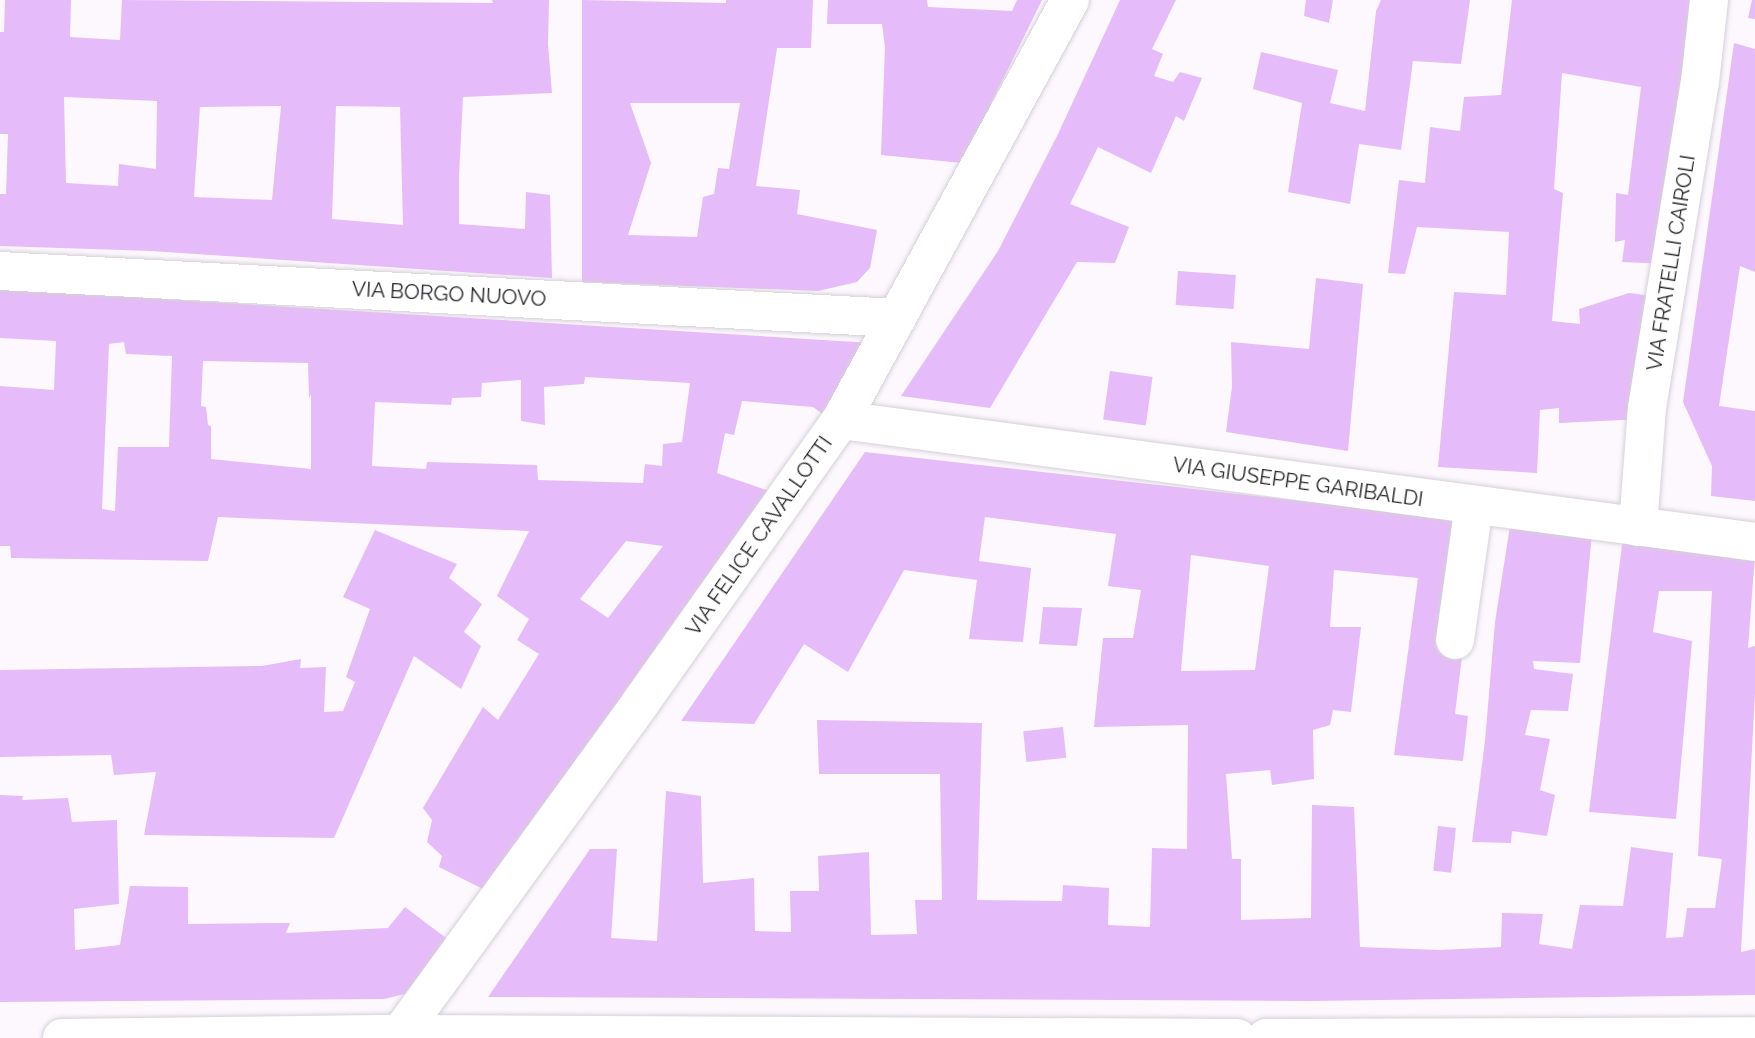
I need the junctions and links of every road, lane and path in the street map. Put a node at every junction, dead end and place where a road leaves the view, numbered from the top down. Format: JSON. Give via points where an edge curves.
{"nodes":[{"id":1,"x":1070,"y":0,"type":"edge"},
{"id":2,"x":1709,"y":0,"type":"edge"},
{"id":3,"x":0,"y":271,"type":"edge"},
{"id":4,"x":897,"y":318,"type":"junction"},
{"id":5,"x":841,"y":420,"type":"junction"},
{"id":6,"x":1474,"y":505,"type":"junction"},
{"id":7,"x":1638,"y":527,"type":"junction"},
{"id":8,"x":1755,"y":542,"type":"edge"},
{"id":9,"x":1455,"y":640,"type":"dead end"},
{"id":10,"x":396,"y":1036,"type":"edge"},
{"id":11,"x":1755,"y":1036,"type":"edge"},
{"id":12,"x":62,"y":1038,"type":"edge"},
{"id":13,"x":1237,"y":1038,"type":"edge"},
{"id":14,"x":1266,"y":1038,"type":"edge"}],
"edges":[{"from":1,"to":4,"type":"street","name":"VIA FELICE CAVALLOTTI"},
{"from":2,"to":7,"type":"street","name":"VIA FRATELLI CAIROLI","via":[[1647,408]]},
{"from":3,"to":4,"type":"street","name":"VIA BORGO NUOVO"},
{"from":4,"to":5,"type":"street","name":"VIA FELICE CAVALLOTTI"},
{"from":5,"to":6,"type":"street","name":"VIA GIUSEPPE GARIBALDI"},
{"from":5,"to":10,"type":"street","name":"VIA FELICE CAVALLOTTI"},
{"from":6,"to":7,"type":"street","name":"VIA GIUSEPPE GARIBALDI"},
{"from":6,"to":9,"type":"street"},
{"from":7,"to":8,"type":"street","name":"VIA GIUSEPPE GARIBALDI"},
{"from":10,"to":12,"type":"street"},
{"from":10,"to":13,"type":"street"},
{"from":11,"to":14,"type":"street"}]}
